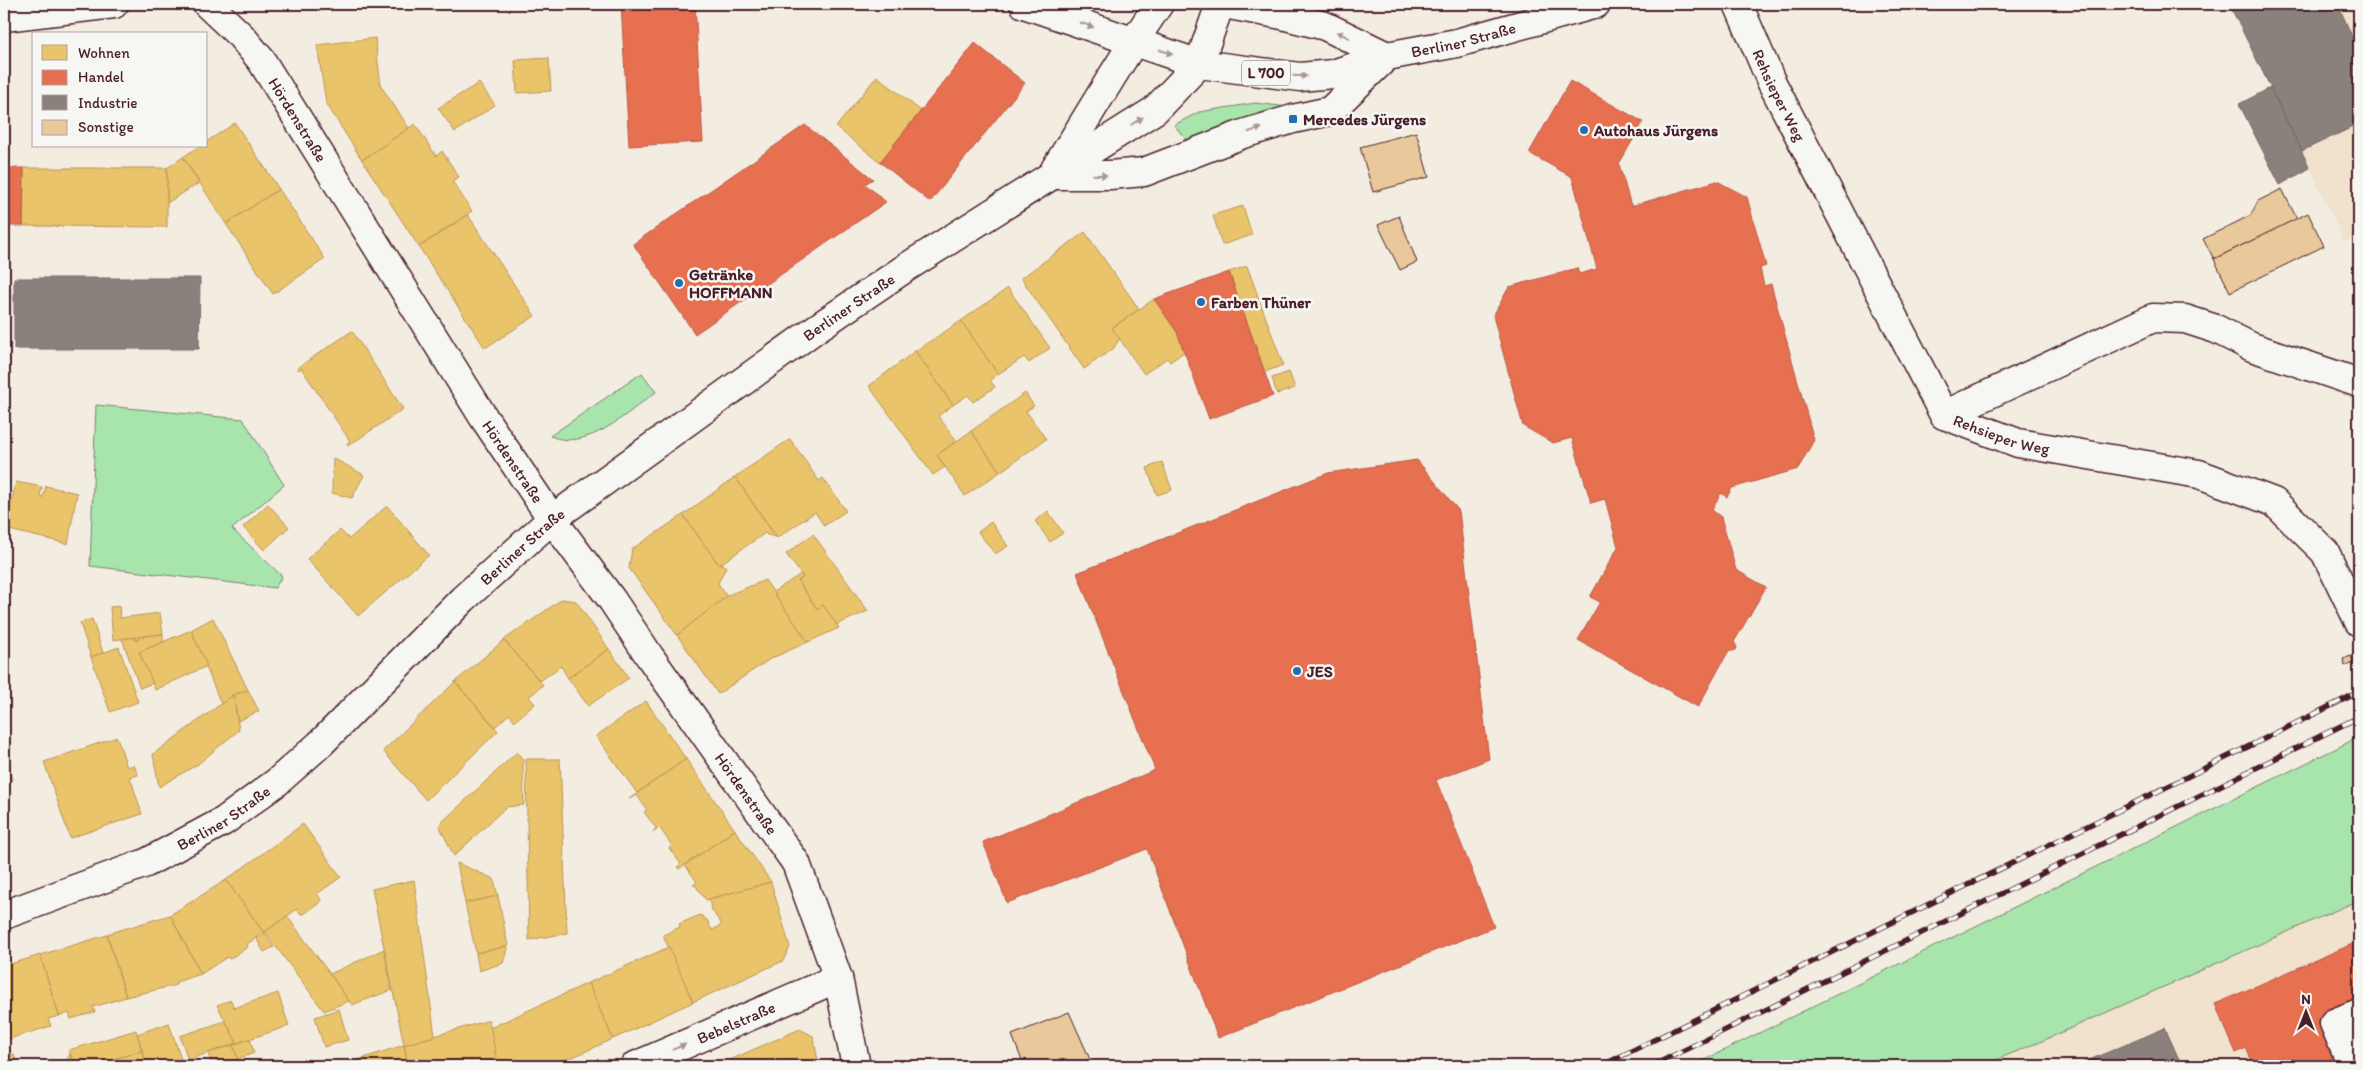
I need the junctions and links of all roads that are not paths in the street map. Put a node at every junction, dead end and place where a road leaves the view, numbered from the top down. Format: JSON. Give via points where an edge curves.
{"nodes":[{"id":1,"x":114,"y":4,"type":"edge"},
{"id":2,"x":207,"y":4,"type":"edge"},
{"id":3,"x":1024,"y":4,"type":"edge"},
{"id":4,"x":1158,"y":4,"type":"edge"},
{"id":5,"x":1220,"y":4,"type":"edge"},
{"id":6,"x":1224,"y":4,"type":"edge"},
{"id":7,"x":1596,"y":4,"type":"edge"},
{"id":8,"x":1738,"y":4,"type":"edge"},
{"id":9,"x":1542,"y":11,"type":"edge"},
{"id":10,"x":4,"y":17,"type":"edge"},
{"id":11,"x":1133,"y":41,"type":"junction"},
{"id":12,"x":1387,"y":56,"type":"junction"},
{"id":13,"x":1200,"y":64,"type":"junction"},
{"id":14,"x":1052,"y":175,"type":"junction"},
{"id":15,"x":2359,"y":383,"type":"edge"},
{"id":16,"x":1944,"y":415,"type":"junction"},
{"id":17,"x":552,"y":519,"type":"junction"},
{"id":18,"x":2359,"y":622,"type":"edge"},
{"id":19,"x":4,"y":915,"type":"edge"},
{"id":20,"x":838,"y":978,"type":"junction"},
{"id":21,"x":2359,"y":1013,"type":"edge"},
{"id":22,"x":634,"y":1066,"type":"edge"},
{"id":23,"x":856,"y":1066,"type":"edge"},
{"id":24,"x":2352,"y":1066,"type":"edge"}],
"edges":[{"from":1,"to":10,"type":"street"},
{"from":2,"to":17,"type":"street","name":"Hördenstraße","via":[[261,60],[484,418]]},
{"from":3,"to":11,"type":"street","number":"L 700","one_way":true},
{"from":4,"to":11,"type":"street","name":"Berliner Straße"},
{"from":5,"to":13,"type":"street","name":"Berliner Straße"},
{"from":12,"to":6,"type":"street","one_way":true,"via":[[1325,26]]},
{"from":7,"to":9,"type":"street","name":"Berliner Straße","number":"L 700"},
{"from":8,"to":16,"type":"street","name":"Rehsieper Weg","via":[[1771,81]]},
{"from":9,"to":12,"type":"street","name":"Berliner Straße","number":"L 700","via":[[1457,43]]},
{"from":11,"to":13,"type":"street","name":"Berliner Straße","number":"L 700","one_way":true},
{"from":11,"to":14,"type":"street","name":"Berliner Straße"},
{"from":13,"to":12,"type":"street","name":"Berliner Straße","number":"L 700","one_way":true,"via":[[1300,78],[1333,74]]},
{"from":14,"to":12,"type":"street","one_way":true,"via":[[1144,172],[1243,134],[1293,118],[1330,111]]},
{"from":14,"to":13,"type":"street","name":"Berliner Straße","one_way":true,"via":[[1155,110]]},
{"from":14,"to":17,"type":"street","name":"Berliner Straße","via":[[817,328]]},
{"from":15,"to":16,"type":"street","via":[[2252,347],[2216,329],[2185,319],[2153,318]]},
{"from":16,"to":18,"type":"street","name":"Rehsieper Weg","via":[[2018,443],[2199,474],[2274,502],[2324,552]]},
{"from":17,"to":19,"type":"street","name":"Berliner Straße","via":[[463,599],[320,744],[224,821],[146,863]]},
{"from":17,"to":20,"type":"street","name":"Hördenstraße","via":[[796,863]]},
{"from":22,"to":20,"type":"street","name":"Bebelstraße","one_way":true},
{"from":20,"to":23,"type":"street","name":"Hördenstraße"},
{"from":21,"to":24,"type":"street","via":[[2334,1022]]}]}
